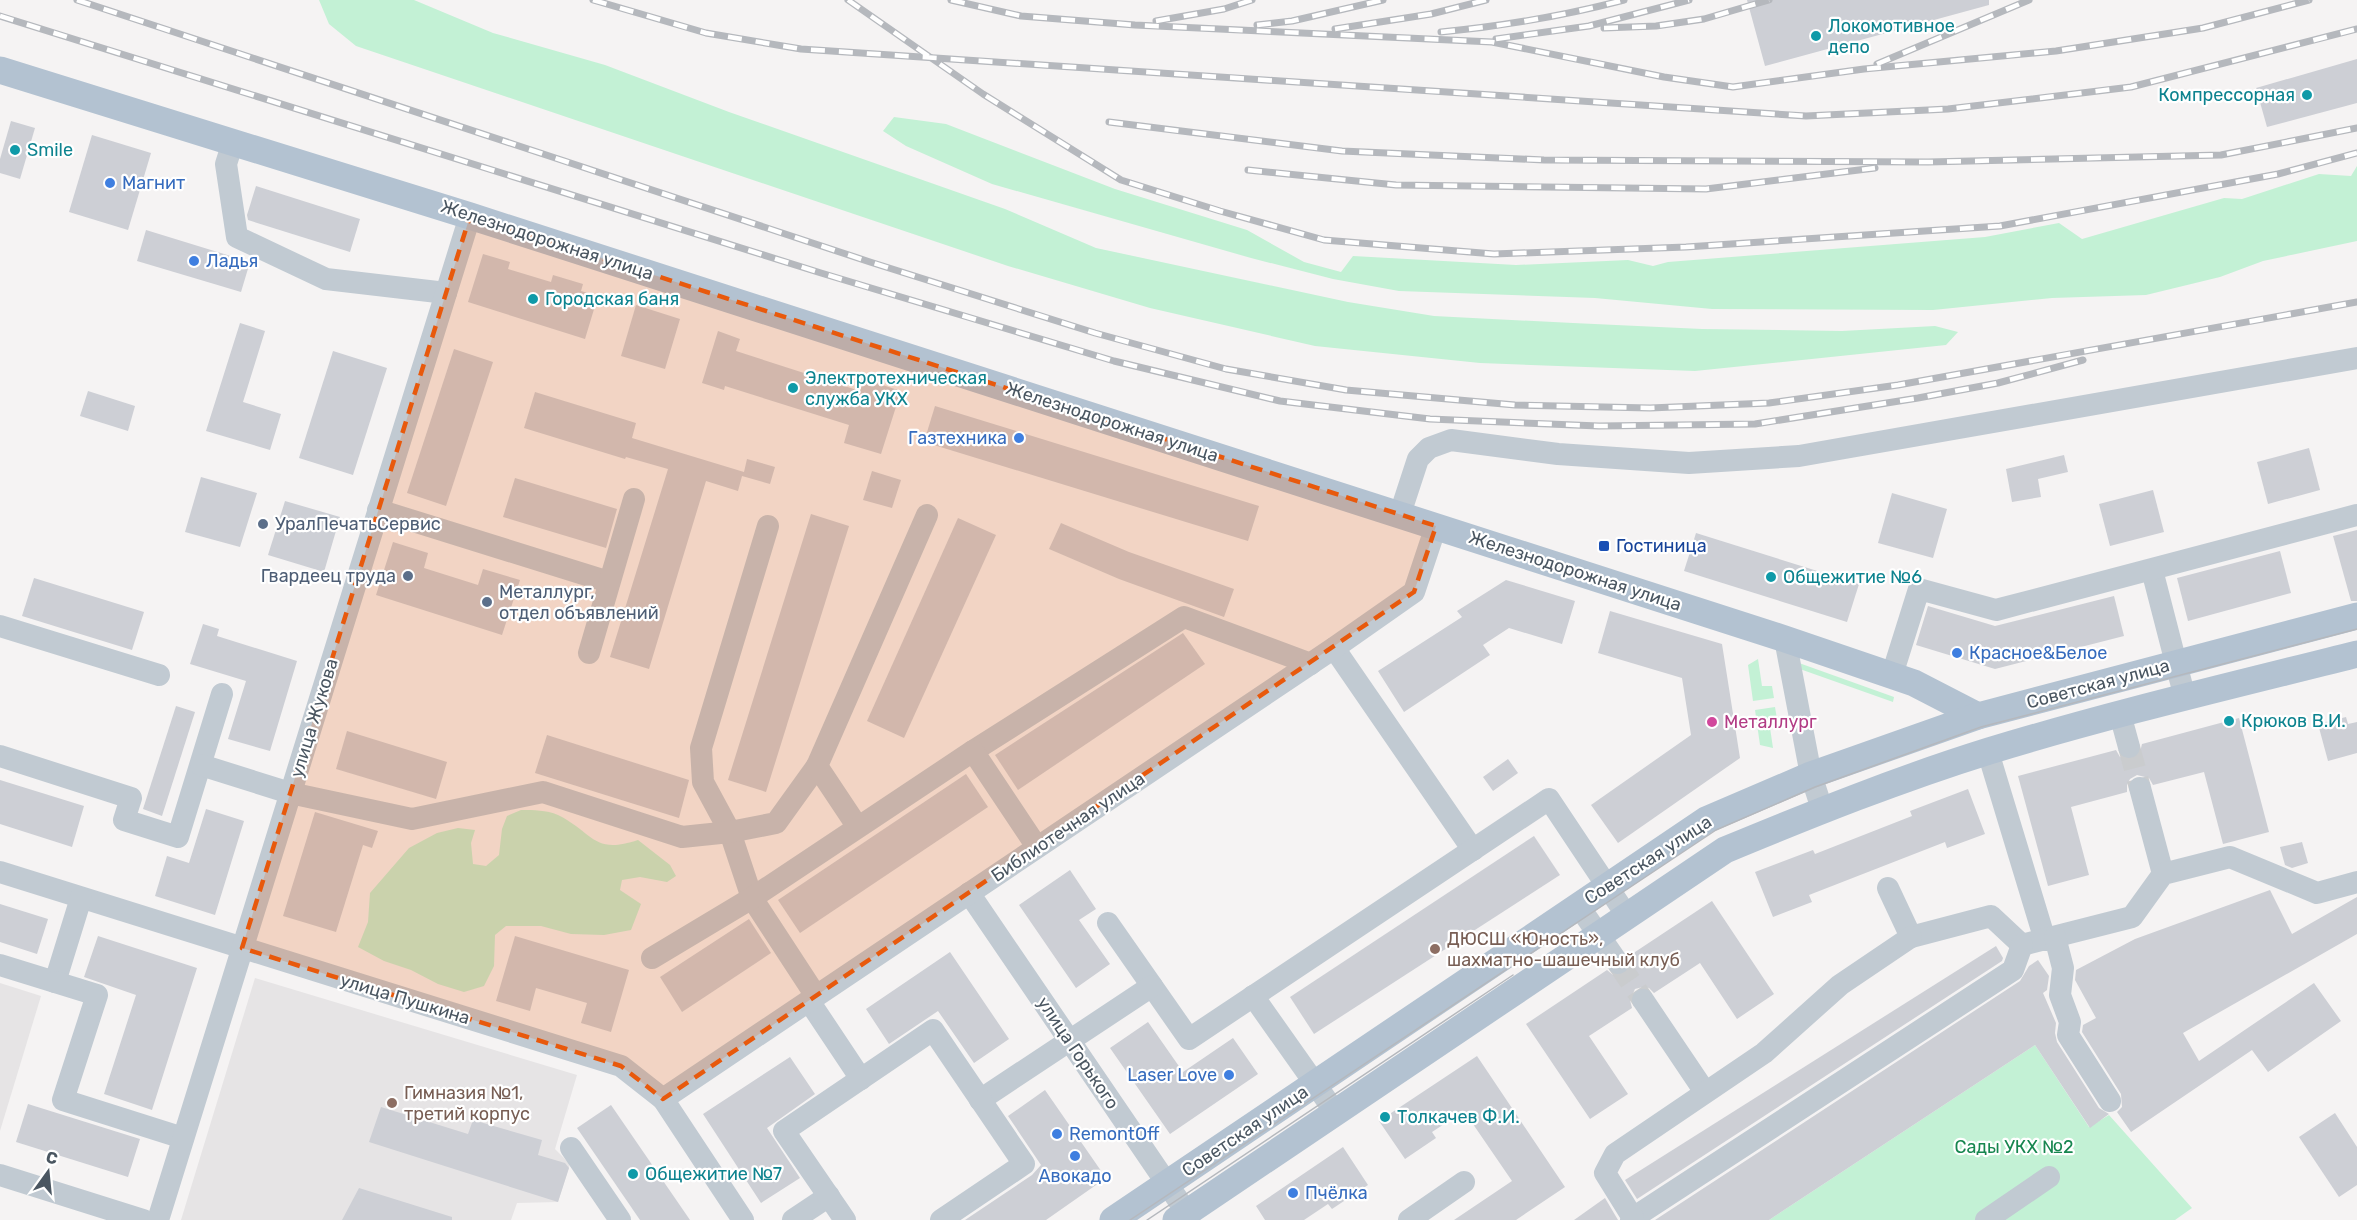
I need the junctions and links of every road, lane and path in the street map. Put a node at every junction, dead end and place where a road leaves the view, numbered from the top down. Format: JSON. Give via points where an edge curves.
{"nodes":[{"id":1,"x":0,"y":69,"type":"edge"},
{"id":2,"x":232,"y":142,"type":"junction"},
{"id":3,"x":470,"y":216,"type":"junction"},
{"id":4,"x":446,"y":293,"type":"junction"},
{"id":5,"x":2357,"y":358,"type":"edge"},
{"id":6,"x":634,"y":499,"type":"dead end"},
{"id":7,"x":378,"y":510,"type":"junction"},
{"id":8,"x":1400,"y":514,"type":"junction"},
{"id":9,"x":927,"y":515,"type":"dead end"},
{"id":10,"x":2357,"y":515,"type":"edge"},
{"id":11,"x":768,"y":525,"type":"dead end"},
{"id":12,"x":1436,"y":526,"type":"junction"},
{"id":13,"x":2152,"y":570,"type":"junction"},
{"id":14,"x":609,"y":582,"type":"junction"},
{"id":15,"x":2357,"y":616,"type":"edge"},
{"id":16,"x":0,"y":626,"type":"edge"},
{"id":17,"x":1785,"y":639,"type":"junction"},
{"id":18,"x":1334,"y":648,"type":"junction"},
{"id":19,"x":589,"y":653,"type":"dead end"},
{"id":20,"x":2357,"y":654,"type":"edge"},
{"id":21,"x":2176,"y":663,"type":"junction"},
{"id":22,"x":1311,"y":664,"type":"junction"},
{"id":23,"x":159,"y":675,"type":"dead end"},
{"id":24,"x":1892,"y":675,"type":"junction"},
{"id":25,"x":222,"y":694,"type":"dead end"},
{"id":26,"x":2185,"y":698,"type":"junction"},
{"id":27,"x":2121,"y":714,"type":"junction"},
{"id":28,"x":1978,"y":716,"type":"junction"},
{"id":29,"x":2129,"y":747,"type":"tunnel mouth"},
{"id":30,"x":973,"y":751,"type":"junction"},
{"id":31,"x":1988,"y":752,"type":"junction"},
{"id":32,"x":0,"y":756,"type":"edge"},
{"id":33,"x":201,"y":765,"type":"junction"},
{"id":34,"x":817,"y":766,"type":"junction"},
{"id":35,"x":1810,"y":775,"type":"junction"},
{"id":36,"x":2140,"y":789,"type":"tunnel mouth"},
{"id":37,"x":290,"y":793,"type":"junction"},
{"id":38,"x":1822,"y":809,"type":"junction"},
{"id":39,"x":857,"y":826,"type":"junction"},
{"id":40,"x":729,"y":832,"type":"junction"},
{"id":41,"x":1037,"y":848,"type":"junction"},
{"id":42,"x":1473,"y":850,"type":"junction"},
{"id":43,"x":0,"y":872,"type":"edge"},
{"id":44,"x":2163,"y":874,"type":"junction"},
{"id":45,"x":2357,"y":882,"type":"edge"},
{"id":46,"x":1607,"y":886,"type":"junction"},
{"id":47,"x":1888,"y":888,"type":"dead end"},
{"id":48,"x":969,"y":893,"type":"junction"},
{"id":49,"x":81,"y":898,"type":"junction"},
{"id":50,"x":752,"y":898,"type":"junction"},
{"id":51,"x":1578,"y":905,"type":"junction"},
{"id":52,"x":1627,"y":916,"type":"junction"},
{"id":53,"x":1108,"y":923,"type":"dead end"},
{"id":54,"x":1599,"y":935,"type":"junction"},
{"id":55,"x":1911,"y":937,"type":"junction"},
{"id":56,"x":2050,"y":938,"type":"junction"},
{"id":57,"x":2022,"y":945,"type":"junction"},
{"id":58,"x":242,"y":948,"type":"junction"},
{"id":59,"x":652,"y":958,"type":"dead end"},
{"id":60,"x":1618,"y":963,"type":"tunnel mouth"},
{"id":61,"x":0,"y":965,"type":"edge"},
{"id":62,"x":55,"y":982,"type":"junction"},
{"id":63,"x":1152,"y":986,"type":"junction"},
{"id":64,"x":1253,"y":996,"type":"junction"},
{"id":65,"x":813,"y":999,"type":"junction"},
{"id":66,"x":1643,"y":1000,"type":"tunnel mouth"},
{"id":67,"x":1070,"y":1041,"type":"junction"},
{"id":68,"x":861,"y":1079,"type":"junction"},
{"id":69,"x":1315,"y":1083,"type":"junction"},
{"id":70,"x":1705,"y":1092,"type":"junction"},
{"id":71,"x":663,"y":1099,"type":"junction"},
{"id":72,"x":980,"y":1100,"type":"junction"},
{"id":73,"x":2110,"y":1101,"type":"dead end"},
{"id":74,"x":1335,"y":1112,"type":"junction"},
{"id":75,"x":183,"y":1138,"type":"junction"},
{"id":76,"x":572,"y":1148,"type":"dead end"},
{"id":77,"x":0,"y":1175,"type":"edge"},
{"id":78,"x":2049,"y":1177,"type":"dead end"},
{"id":79,"x":1464,"y":1182,"type":"dead end"},
{"id":80,"x":1167,"y":1183,"type":"junction"},
{"id":81,"x":829,"y":1196,"type":"junction"},
{"id":82,"x":1181,"y":1216,"type":"edge"},
{"id":83,"x":1632,"y":1219,"type":"edge"},
{"id":84,"x":143,"y":1220,"type":"edge"},
{"id":85,"x":158,"y":1220,"type":"edge"},
{"id":86,"x":620,"y":1220,"type":"edge"},
{"id":87,"x":743,"y":1220,"type":"edge"},
{"id":88,"x":793,"y":1220,"type":"edge"},
{"id":89,"x":845,"y":1220,"type":"edge"},
{"id":90,"x":941,"y":1220,"type":"edge"},
{"id":91,"x":1113,"y":1220,"type":"edge"},
{"id":92,"x":1410,"y":1220,"type":"edge"},
{"id":93,"x":1986,"y":1220,"type":"edge"}],
"edges":[{"from":1,"to":2,"type":"main road","name":"Железнодорожная улица"},
{"from":2,"to":3,"type":"main road","name":"Железнодорожная улица"},
{"from":2,"to":4,"type":"street","via":[[226,164],[237,237],[326,279]]},
{"from":3,"to":4,"type":"street","name":"улица Жукова"},
{"from":3,"to":8,"type":"main road","name":"Железнодорожная улица"},
{"from":4,"to":7,"type":"street","name":"улица Жукова"},
{"from":5,"to":8,"type":"street","via":[[1799,456],[1689,462],[1558,454],[1451,440],[1430,448],[1418,459]]},
{"from":6,"to":14,"type":"street"},
{"from":7,"to":14,"type":"street"},
{"from":7,"to":37,"type":"street","name":"улица Жукова"},
{"from":8,"to":12,"type":"main road","name":"Железнодорожная улица"},
{"from":9,"to":34,"type":"street"},
{"from":10,"to":13,"type":"street"},
{"from":11,"to":40,"type":"street","via":[[700,748],[703,782]]},
{"from":12,"to":17,"type":"main road","name":"Железнодорожная улица"},
{"from":12,"to":18,"type":"street","name":"Библиотечная улица","via":[[1414,592]]},
{"from":13,"to":21,"type":"street"},
{"from":13,"to":24,"type":"street","via":[[1996,610],[1919,589]]},
{"from":14,"to":19,"type":"street"},
{"from":15,"to":21,"type":"main road","name":"Советская улица"},
{"from":16,"to":23,"type":"street"},
{"from":17,"to":24,"type":"main road","name":"Железнодорожная улица"},
{"from":17,"to":35,"type":"street"},
{"from":18,"to":22,"type":"street","name":"Библиотечная улица"},
{"from":18,"to":42,"type":"street"},
{"from":20,"to":26,"type":"main road","name":"Советская улица"},
{"from":21,"to":26,"type":"street"},
{"from":21,"to":28,"type":"main road","name":"Советская улица"},
{"from":22,"to":30,"type":"street","via":[[1184,617]]},
{"from":22,"to":41,"type":"street","name":"Библиотечная улица"},
{"from":24,"to":28,"type":"main road","name":"Железнодорожная улица"},
{"from":25,"to":33,"type":"street"},
{"from":26,"to":27,"type":"main road","name":"Советская улица"},
{"from":27,"to":29,"type":"street"},
{"from":27,"to":31,"type":"main road","name":"Советская улица"},
{"from":28,"to":31,"type":"main road"},
{"from":28,"to":35,"type":"main road","name":"Советская улица"},
{"from":30,"to":39,"type":"street"},
{"from":30,"to":41,"type":"street"},
{"from":31,"to":38,"type":"main road","name":"Советская улица"},
{"from":31,"to":56,"type":"street"},
{"from":32,"to":33,"type":"street","via":[[131,798],[124,820],[178,837]]},
{"from":33,"to":37,"type":"street"},
{"from":34,"to":39,"type":"street"},
{"from":34,"to":40,"type":"street","via":[[776,823]]},
{"from":35,"to":38,"type":"street"},
{"from":35,"to":46,"type":"main road","name":"Советская улица","via":[[1707,820]]},
{"from":36,"to":44,"type":"street"},
{"from":37,"to":40,"type":"street","via":[[412,819],[543,792],[682,837]]},
{"from":37,"to":58,"type":"street","name":"улица Жукова"},
{"from":38,"to":52,"type":"main road","name":"Советская улица","via":[[1725,849]]},
{"from":39,"to":50,"type":"street"},
{"from":40,"to":50,"type":"street"},
{"from":41,"to":48,"type":"street","name":"Библиотечная улица"},
{"from":42,"to":46,"type":"street","via":[[1549,799]]},
{"from":42,"to":64,"type":"street"},
{"from":43,"to":49,"type":"street","name":"улица Пушкина"},
{"from":44,"to":45,"type":"street","via":[[2230,857],[2317,893]]},
{"from":44,"to":56,"type":"street","via":[[2132,917]]},
{"from":46,"to":51,"type":"main road","name":"Советская улица"},
{"from":46,"to":52,"type":"street"},
{"from":47,"to":55,"type":"street"},
{"from":48,"to":65,"type":"street","name":"Библиотечная улица"},
{"from":48,"to":67,"type":"street","name":"улица Горького"},
{"from":49,"to":58,"type":"street","name":"улица Пушкина"},
{"from":49,"to":62,"type":"street"},
{"from":50,"to":59,"type":"street"},
{"from":50,"to":65,"type":"street"},
{"from":51,"to":54,"type":"street"},
{"from":51,"to":69,"type":"main road","name":"Советская улица"},
{"from":52,"to":54,"type":"main road","name":"Советская улица"},
{"from":53,"to":63,"type":"street"},
{"from":54,"to":60,"type":"street"},
{"from":54,"to":74,"type":"main road","name":"Советская улица"},
{"from":55,"to":57,"type":"street","via":[[1991,916]]},
{"from":55,"to":70,"type":"street","via":[[1840,985],[1764,1053]]},
{"from":56,"to":57,"type":"street"},
{"from":56,"to":73,"type":"street","via":[[2063,968],[2060,995],[2070,1022],[2068,1035]]},
{"from":57,"to":83,"type":"street","via":[[2013,970]]},
{"from":58,"to":71,"type":"street","name":"улица Пушкина","via":[[621,1066]]},
{"from":58,"to":75,"type":"street","name":"улица Жукова"},
{"from":61,"to":62,"type":"street"},
{"from":62,"to":75,"type":"street","via":[[97,995],[63,1100]]},
{"from":63,"to":64,"type":"street","via":[[1189,1040]]},
{"from":63,"to":67,"type":"street"},
{"from":64,"to":69,"type":"street"},
{"from":65,"to":68,"type":"street"},
{"from":65,"to":71,"type":"street","name":"Библиотечная улица"},
{"from":66,"to":70,"type":"street"},
{"from":67,"to":72,"type":"street"},
{"from":67,"to":80,"type":"street","name":"улица Горького"},
{"from":68,"to":72,"type":"street","via":[[933,1030]]},
{"from":68,"to":81,"type":"street","via":[[784,1131]]},
{"from":69,"to":74,"type":"street"},
{"from":69,"to":80,"type":"main road","name":"Советская улица"},
{"from":70,"to":83,"type":"street","via":[[1615,1154],[1605,1173]]},
{"from":71,"to":87,"type":"street","name":"улица Пушкина"},
{"from":72,"to":90,"type":"street","via":[[1024,1164]]},
{"from":74,"to":82,"type":"main road","name":"Советская улица"},
{"from":75,"to":85,"type":"street","name":"улица Жукова"},
{"from":76,"to":86,"type":"street"},
{"from":77,"to":84,"type":"street"},
{"from":78,"to":93,"type":"street"},
{"from":79,"to":92,"type":"street"},
{"from":80,"to":82,"type":"street","name":"улица Горького"},
{"from":80,"to":91,"type":"main road","name":"Советская улица"},
{"from":81,"to":88,"type":"street"},
{"from":81,"to":89,"type":"street"}]}
